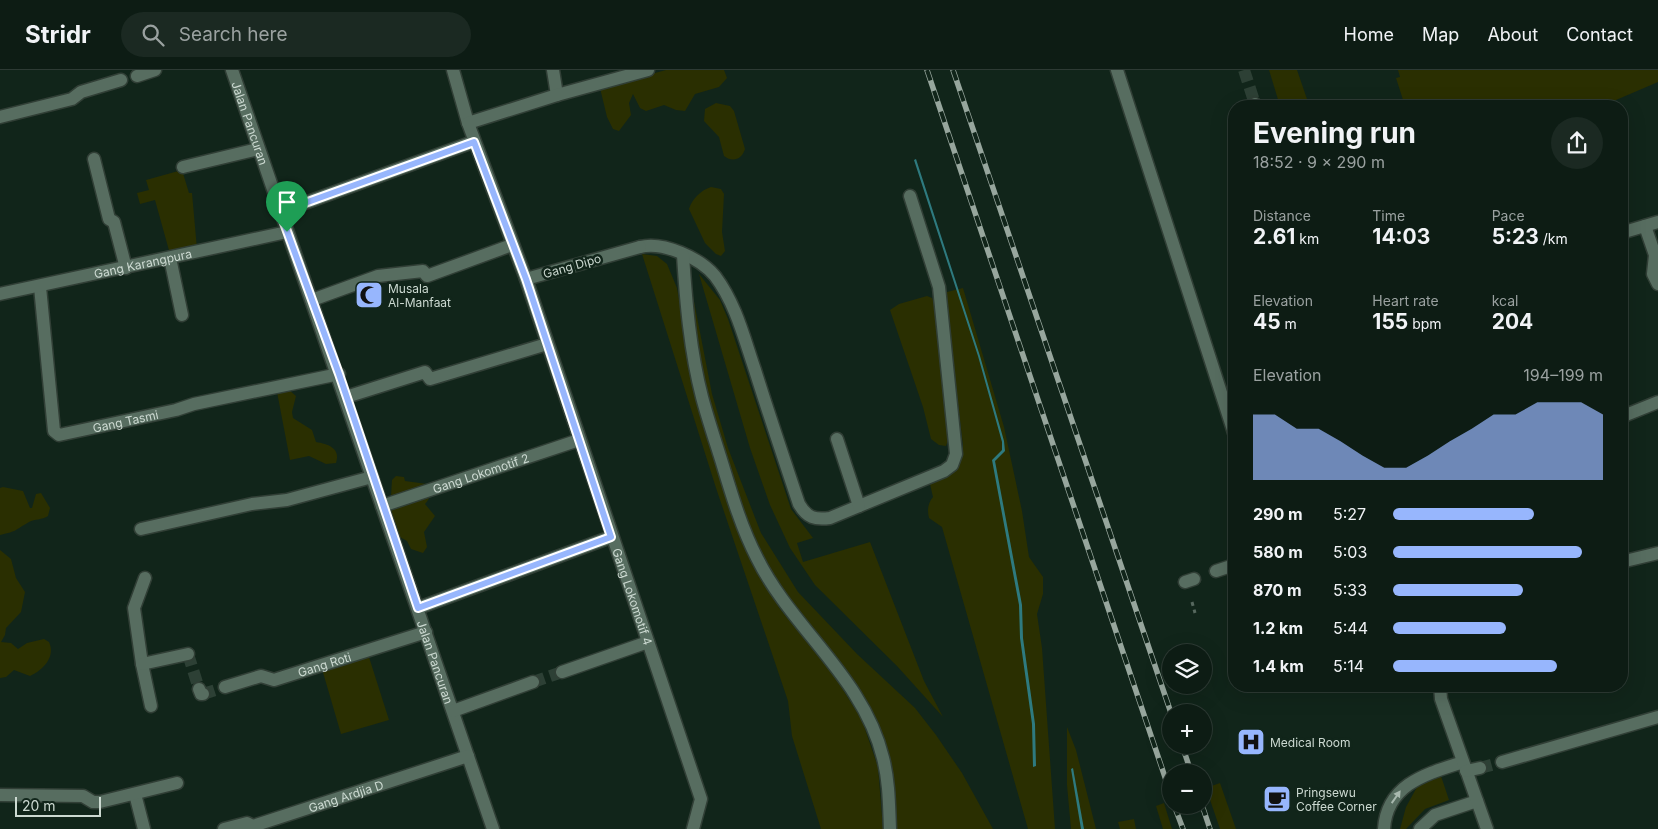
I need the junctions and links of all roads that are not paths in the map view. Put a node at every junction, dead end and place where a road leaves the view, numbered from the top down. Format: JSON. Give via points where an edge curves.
{"nodes":[{"id":1,"x":155,"y":70,"type":"edge"},
{"id":2,"x":232,"y":70,"type":"edge"},
{"id":3,"x":453,"y":70,"type":"edge"},
{"id":4,"x":553,"y":70,"type":"edge"},
{"id":5,"x":648,"y":70,"type":"edge"},
{"id":6,"x":1117,"y":70,"type":"edge"},
{"id":7,"x":136,"y":76,"type":"dead end"},
{"id":8,"x":121,"y":80,"type":"dead end"},
{"id":9,"x":557,"y":95,"type":"junction"},
{"id":10,"x":0,"y":117,"type":"edge"},
{"id":11,"x":468,"y":124,"type":"junction"},
{"id":12,"x":474,"y":142,"type":"junction"},
{"id":13,"x":258,"y":148,"type":"junction"},
{"id":14,"x":94,"y":160,"type":"dead end"},
{"id":15,"x":183,"y":167,"type":"dead end"},
{"id":16,"x":910,"y":196,"type":"dead end"},
{"id":17,"x":280,"y":212,"type":"junction"},
{"id":18,"x":1652,"y":224,"type":"edge"},
{"id":19,"x":1628,"y":231,"type":"edge"},
{"id":20,"x":287,"y":232,"type":"junction"},
{"id":21,"x":512,"y":245,"type":"junction"},
{"id":22,"x":683,"y":255,"type":"junction"},
{"id":23,"x":170,"y":258,"type":"junction"},
{"id":24,"x":126,"y":268,"type":"junction"},
{"id":25,"x":526,"y":279,"type":"junction"},
{"id":26,"x":1658,"y":284,"type":"edge"},
{"id":27,"x":40,"y":287,"type":"junction"},
{"id":28,"x":0,"y":294,"type":"edge"},
{"id":29,"x":312,"y":300,"type":"junction"},
{"id":30,"x":182,"y":315,"type":"dead end"},
{"id":31,"x":547,"y":344,"type":"junction"},
{"id":32,"x":339,"y":374,"type":"junction"},
{"id":33,"x":346,"y":396,"type":"junction"},
{"id":34,"x":1658,"y":402,"type":"edge"},
{"id":35,"x":1228,"y":414,"type":"edge"},
{"id":36,"x":1628,"y":415,"type":"edge"},
{"id":37,"x":836,"y":439,"type":"dead end"},
{"id":38,"x":579,"y":440,"type":"junction"},
{"id":39,"x":372,"y":477,"type":"junction"},
{"id":40,"x":382,"y":506,"type":"junction"},
{"id":41,"x":859,"y":506,"type":"junction"},
{"id":42,"x":140,"y":529,"type":"dead end"},
{"id":43,"x":611,"y":537,"type":"junction"},
{"id":44,"x":1658,"y":553,"type":"edge"},
{"id":45,"x":1628,"y":560,"type":"edge"},
{"id":46,"x":1228,"y":567,"type":"edge"},
{"id":47,"x":1216,"y":571,"type":"dead end"},
{"id":48,"x":145,"y":578,"type":"dead end"},
{"id":49,"x":418,"y":608,"type":"junction"},
{"id":50,"x":426,"y":632,"type":"junction"},
{"id":51,"x":648,"y":642,"type":"junction"},
{"id":52,"x":188,"y":654,"type":"dead end"},
{"id":53,"x":142,"y":664,"type":"junction"},
{"id":54,"x":562,"y":672,"type":"tunnel mouth"},
{"id":55,"x":533,"y":682,"type":"tunnel mouth"},
{"id":56,"x":225,"y":687,"type":"tunnel mouth"},
{"id":57,"x":1440,"y":692,"type":"edge"},
{"id":58,"x":151,"y":706,"type":"dead end"},
{"id":59,"x":453,"y":711,"type":"junction"},
{"id":60,"x":1658,"y":718,"type":"edge"},
{"id":61,"x":468,"y":756,"type":"junction"},
{"id":62,"x":1502,"y":762,"type":"tunnel mouth"},
{"id":63,"x":1465,"y":767,"type":"junction"},
{"id":64,"x":1480,"y":768,"type":"tunnel mouth"},
{"id":65,"x":177,"y":783,"type":"dead end"},
{"id":66,"x":135,"y":794,"type":"junction"},
{"id":67,"x":0,"y":795,"type":"edge"},
{"id":68,"x":1477,"y":801,"type":"junction"},
{"id":69,"x":254,"y":828,"type":"edge"},
{"id":70,"x":144,"y":829,"type":"edge"},
{"id":71,"x":224,"y":829,"type":"edge"},
{"id":72,"x":493,"y":829,"type":"edge"},
{"id":73,"x":694,"y":829,"type":"edge"},
{"id":74,"x":890,"y":829,"type":"edge"},
{"id":75,"x":1384,"y":829,"type":"edge"},
{"id":76,"x":1420,"y":829,"type":"edge"},
{"id":77,"x":1487,"y":829,"type":"edge"}],
"edges":[{"from":1,"to":7,"type":"street"},
{"from":2,"to":13,"type":"street","name":"Jalan Pancuran"},
{"from":3,"to":11,"type":"street","name":"Gang Dipo"},
{"from":4,"to":9,"type":"street"},
{"from":5,"to":9,"type":"street"},
{"from":6,"to":35,"type":"street"},
{"from":8,"to":10,"type":"street","via":[[81,92],[72,99]]},
{"from":9,"to":11,"type":"street"},
{"from":11,"to":12,"type":"street","name":"Gang Dipo"},
{"from":12,"to":17,"type":"street"},
{"from":12,"to":21,"type":"street","name":"Gang Dipo"},
{"from":13,"to":15,"type":"street"},
{"from":13,"to":17,"type":"street","name":"Jalan Pancuran"},
{"from":14,"to":24,"type":"street"},
{"from":16,"to":41,"type":"street","via":[[940,288],[956,454],[952,465],[944,471]]},
{"from":17,"to":20,"type":"street","name":"Jalan Pancuran"},
{"from":18,"to":19,"type":"street"},
{"from":18,"to":26,"type":"street","via":[[1656,255],[1653,274]]},
{"from":20,"to":23,"type":"street","name":"Gang Karangpura"},
{"from":20,"to":29,"type":"street","name":"Jalan Pancuran"},
{"from":21,"to":25,"type":"street","name":"Gang Dipo"},
{"from":21,"to":29,"type":"street","via":[[427,276],[422,271],[378,276]]},
{"from":22,"to":25,"type":"street","name":"Gang Dipo","via":[[655,246],[640,247]]},
{"from":22,"to":41,"type":"street","via":[[714,275],[733,306],[803,511],[819,520]]},
{"from":22,"to":74,"type":"street","via":[[687,310],[702,396],[733,499],[757,558],[779,595],[860,702],[883,758]]},
{"from":23,"to":24,"type":"street","name":"Gang Karangpura"},
{"from":23,"to":30,"type":"street"},
{"from":24,"to":27,"type":"street","name":"Gang Karangpura"},
{"from":25,"to":31,"type":"street","name":"Gang Lokomotif 4"},
{"from":27,"to":28,"type":"street","name":"Gang Karangpura"},
{"from":27,"to":32,"type":"street","name":"Gang Tasmi","via":[[54,431],[59,435]]},
{"from":29,"to":32,"type":"street","name":"Jalan Pancuran"},
{"from":31,"to":33,"type":"street","via":[[430,379],[425,372]]},
{"from":31,"to":38,"type":"street","name":"Gang Lokomotif 4"},
{"from":32,"to":33,"type":"street","name":"Jalan Pancuran"},
{"from":33,"to":39,"type":"street","name":"Jalan Pancuran"},
{"from":34,"to":36,"type":"street"},
{"from":37,"to":41,"type":"street"},
{"from":38,"to":40,"type":"street","name":"Gang Lokomotif 2"},
{"from":38,"to":43,"type":"street","name":"Gang Lokomotif 4"},
{"from":39,"to":40,"type":"street","name":"Jalan Pancuran"},
{"from":39,"to":42,"type":"street","via":[[287,500],[252,504]]},
{"from":40,"to":49,"type":"street","name":"Jalan Pancuran"},
{"from":43,"to":49,"type":"street"},
{"from":43,"to":51,"type":"street","name":"Gang Lokomotif 4"},
{"from":44,"to":45,"type":"street"},
{"from":46,"to":47,"type":"street"},
{"from":48,"to":53,"type":"street","via":[[134,608]]},
{"from":49,"to":50,"type":"street","name":"Jalan Pancuran"},
{"from":50,"to":56,"type":"street","name":"Gang Roti","via":[[274,680],[261,676]]},
{"from":50,"to":59,"type":"street","name":"Jalan Pancuran"},
{"from":51,"to":54,"type":"street"},
{"from":51,"to":73,"type":"street","name":"Gang Lokomotif 4","via":[[701,799]]},
{"from":52,"to":53,"type":"street"},
{"from":53,"to":58,"type":"street"},
{"from":55,"to":59,"type":"street"},
{"from":57,"to":63,"type":"street"},
{"from":59,"to":61,"type":"street","name":"Jalan Pancuran"},
{"from":60,"to":62,"type":"street"},
{"from":61,"to":69,"type":"street","name":"Gang Ardjia D"},
{"from":61,"to":72,"type":"street","name":"Jalan Pancuran"},
{"from":63,"to":64,"type":"street"},
{"from":63,"to":68,"type":"street"},
{"from":75,"to":63,"type":"street","one_way":true,"via":[[1389,808],[1405,785],[1422,776]]},
{"from":65,"to":66,"type":"street"},
{"from":66,"to":67,"type":"street","via":[[100,802],[83,796]]},
{"from":66,"to":70,"type":"street"},
{"from":68,"to":76,"type":"street","via":[[1435,815]]},
{"from":68,"to":77,"type":"street"},
{"from":69,"to":71,"type":"street","name":"Gang Ardjia D","via":[[247,823]]}]}
